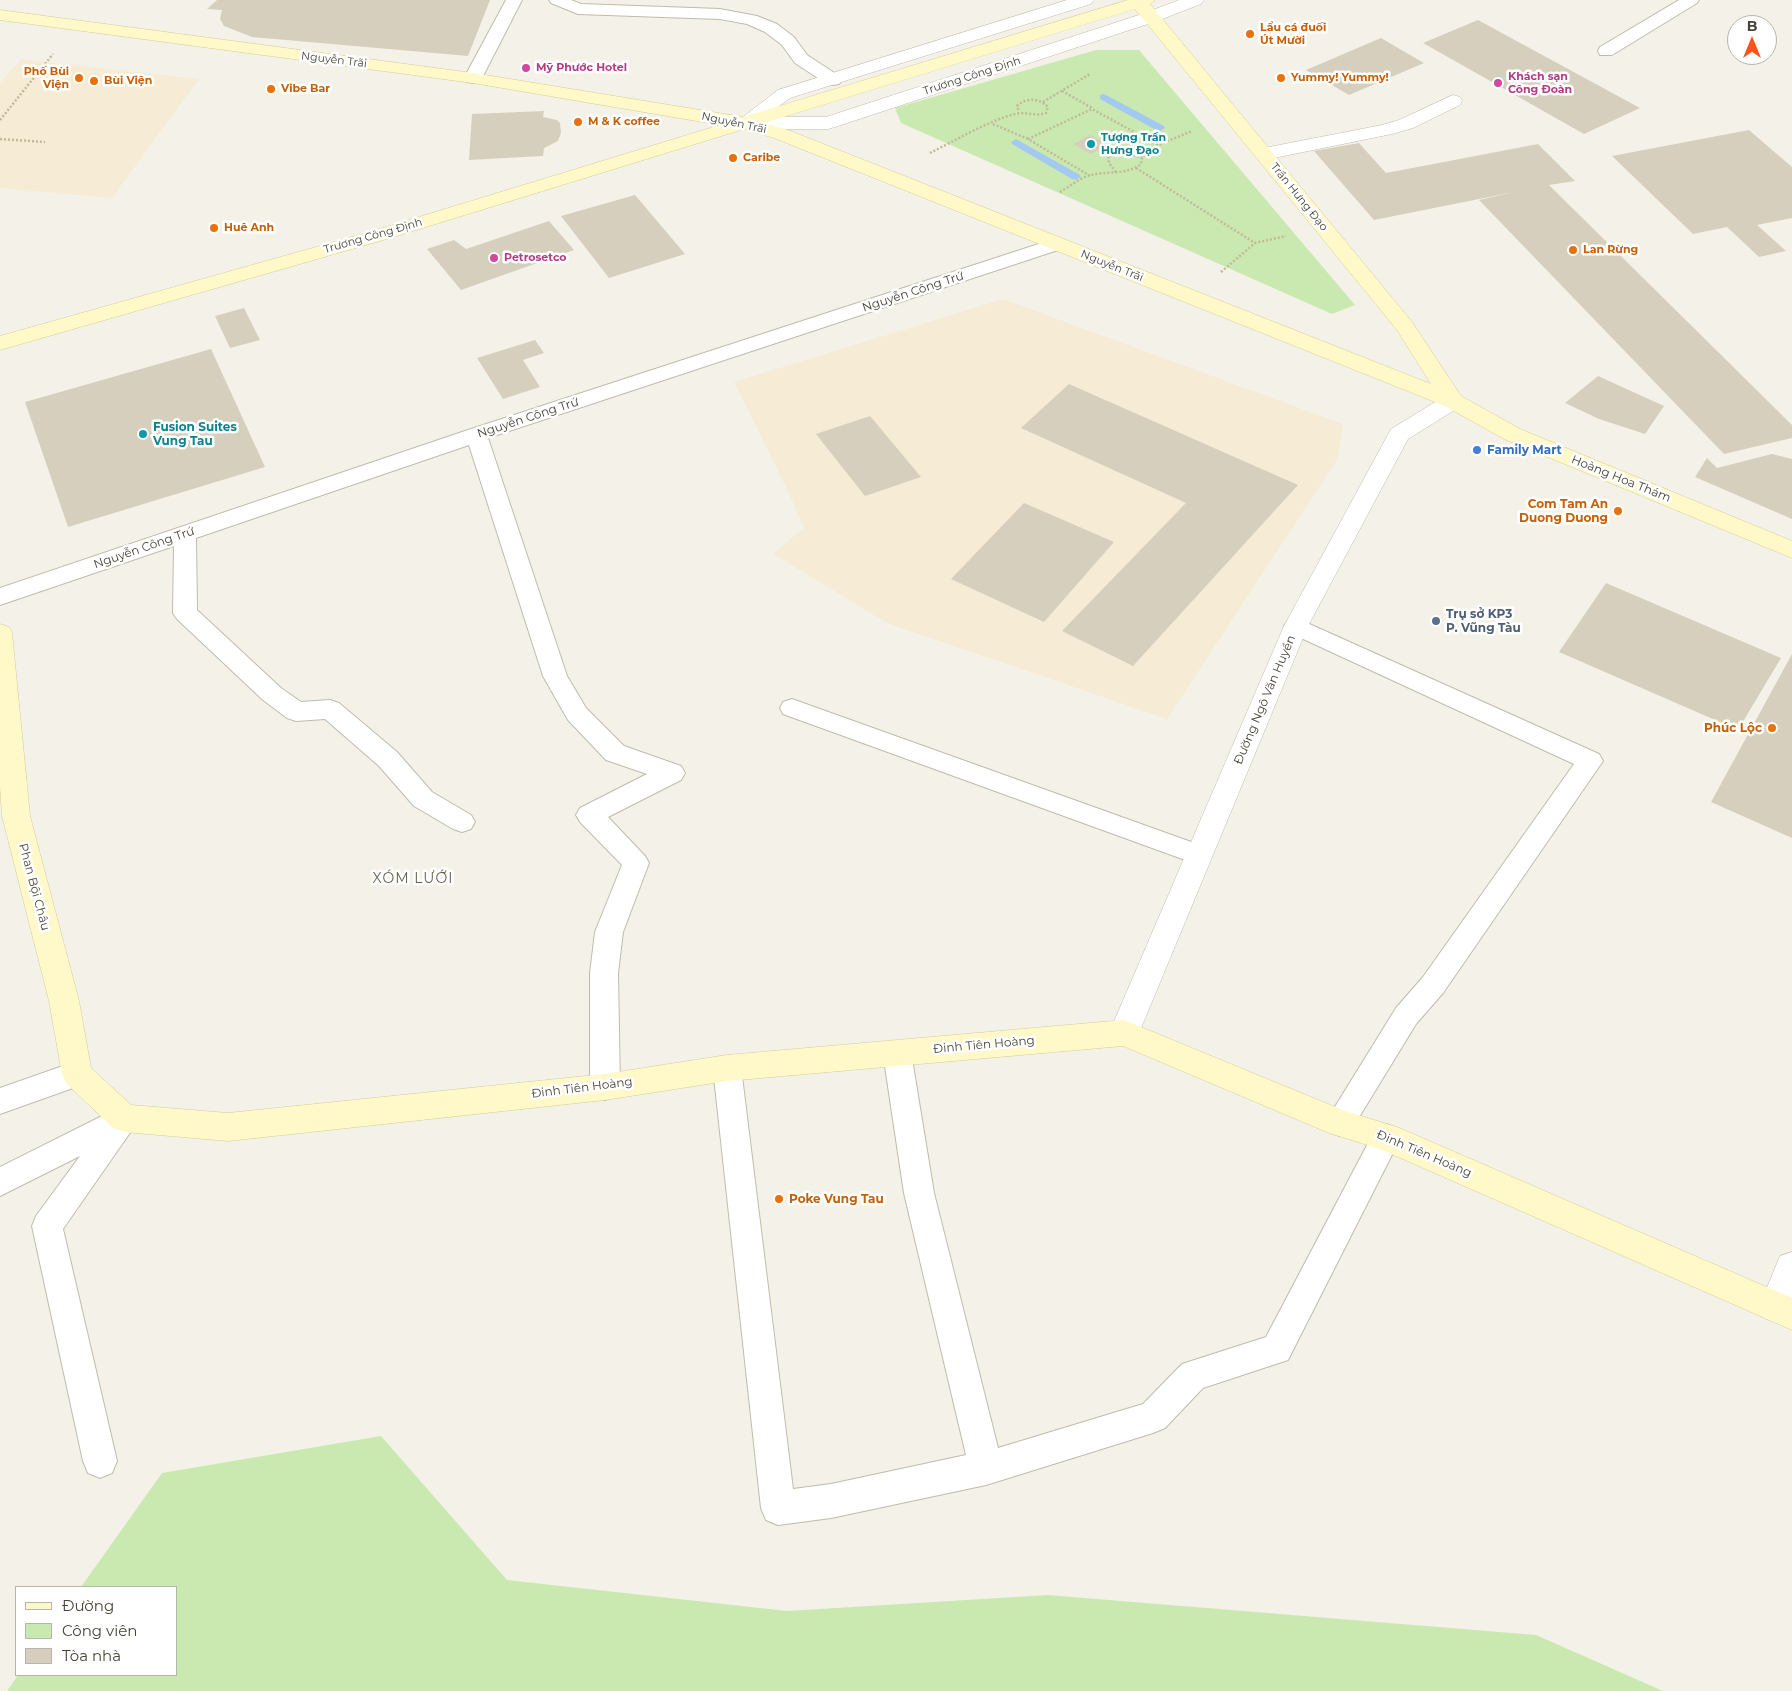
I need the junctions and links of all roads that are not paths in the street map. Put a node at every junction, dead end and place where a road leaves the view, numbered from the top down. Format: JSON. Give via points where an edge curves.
{"nodes":[{"id":1,"x":514,"y":0,"type":"edge"},
{"id":2,"x":557,"y":0,"type":"edge"},
{"id":3,"x":1085,"y":0,"type":"edge"},
{"id":4,"x":1195,"y":0,"type":"edge"},
{"id":5,"x":1691,"y":0,"type":"edge"},
{"id":6,"x":1143,"y":5,"type":"edge"},
{"id":7,"x":649,"y":6,"type":"edge"},
{"id":8,"x":0,"y":15,"type":"edge"},
{"id":9,"x":1606,"y":52,"type":"dead end"},
{"id":10,"x":473,"y":78,"type":"junction"},
{"id":11,"x":833,"y":80,"type":"junction"},
{"id":12,"x":1453,"y":100,"type":"dead end"},
{"id":13,"x":744,"y":123,"type":"junction"},
{"id":14,"x":1264,"y":154,"type":"junction"},
{"id":15,"x":1057,"y":244,"type":"junction"},
{"id":16,"x":0,"y":343,"type":"edge"},
{"id":17,"x":1453,"y":401,"type":"junction"},
{"id":18,"x":476,"y":435,"type":"junction"},
{"id":19,"x":185,"y":534,"type":"junction"},
{"id":20,"x":1792,"y":550,"type":"edge"},
{"id":21,"x":0,"y":597,"type":"edge"},
{"id":22,"x":1296,"y":626,"type":"junction"},
{"id":23,"x":0,"y":633,"type":"edge"},
{"id":24,"x":792,"y":708,"type":"dead end"},
{"id":25,"x":8,"y":820,"type":"edge"},
{"id":26,"x":462,"y":822,"type":"dead end"},
{"id":27,"x":1200,"y":854,"type":"junction"},
{"id":28,"x":1124,"y":1032,"type":"junction"},
{"id":29,"x":897,"y":1053,"type":"junction"},
{"id":30,"x":727,"y":1068,"type":"junction"},
{"id":31,"x":77,"y":1074,"type":"junction"},
{"id":32,"x":605,"y":1087,"type":"junction"},
{"id":33,"x":0,"y":1101,"type":"edge"},
{"id":34,"x":124,"y":1118,"type":"junction"},
{"id":35,"x":1340,"y":1123,"type":"junction"},
{"id":36,"x":1386,"y":1137,"type":"junction"},
{"id":37,"x":0,"y":1182,"type":"edge"},
{"id":38,"x":1792,"y":1267,"type":"edge"},
{"id":39,"x":1784,"y":1310,"type":"edge"},
{"id":40,"x":100,"y":1461,"type":"dead end"},
{"id":41,"x":986,"y":1468,"type":"junction"}],
"edges":[{"from":1,"to":10,"type":"lane"},
{"from":2,"to":7,"type":"lane","via":[[578,9]]},
{"from":3,"to":11,"type":"street","name":"Trương Công Định"},
{"from":4,"to":6,"type":"street","name":"Trương Công Định"},
{"from":5,"to":9,"type":"lane"},
{"from":6,"to":13,"type":"street","name":"Trương Công Định","via":[[828,123]]},
{"from":6,"to":14,"type":"main road","name":"Trần Hưng Đạo"},
{"from":7,"to":11,"type":"lane","via":[[720,14],[771,28],[788,41],[801,59]]},
{"from":8,"to":10,"type":"main road","name":"Nguyễn Trãi"},
{"from":10,"to":13,"type":"main road","name":"Nguyễn Trãi"},
{"from":11,"to":13,"type":"street","name":"Trương Công Định","via":[[784,94]]},
{"from":12,"to":14,"type":"street","via":[[1406,124],[1385,130]]},
{"from":13,"to":15,"type":"main road","name":"Nguyễn Trãi","via":[[781,134]]},
{"from":13,"to":16,"type":"main road","name":"Trương Công Định","via":[[380,235]]},
{"from":14,"to":17,"type":"main road","name":"Trần Hưng Đạo","via":[[1405,327]]},
{"from":15,"to":17,"type":"main road","name":"Nguyễn Trãi"},
{"from":15,"to":18,"type":"lane","name":"Nguyễn Công Trứ"},
{"from":17,"to":20,"type":"main road","name":"Hoàng Hoa Thám","via":[[1512,434]]},
{"from":17,"to":22,"type":"street","name":"Đường Ngô Văn Huyền","via":[[1399,434]]},
{"from":18,"to":19,"type":"lane","name":"Nguyễn Công Trứ"},
{"from":18,"to":32,"type":"lane","via":[[559,684],[577,714],[615,753],[672,772],[589,815],[636,863],[609,932],[604,973]]},
{"from":19,"to":21,"type":"lane","name":"Nguyễn Công Trứ"},
{"from":19,"to":26,"type":"lane","via":[[185,613],[272,694],[296,712],[330,709],[388,759],[423,798]]},
{"from":22,"to":27,"type":"street","name":"Đường Ngô Văn Huyền"},
{"from":22,"to":35,"type":"lane","via":[[1590,761],[1433,985],[1406,1016]]},
{"from":23,"to":25,"type":"main road","name":"Phan Bội Châu"},
{"from":24,"to":27,"type":"lane"},
{"from":25,"to":31,"type":"main road","name":"Phan Bội Châu","via":[[64,1001]]},
{"from":27,"to":28,"type":"street","name":"Đường Ngô Văn Huyền"},
{"from":28,"to":29,"type":"main road","name":"Đinh Tiên Hoàng"},
{"from":28,"to":35,"type":"main road","name":"Đinh Tiên Hoàng"},
{"from":29,"to":30,"type":"main road","name":"Đinh Tiên Hoàng"},
{"from":29,"to":41,"type":"lane","via":[[919,1193]]},
{"from":30,"to":32,"type":"main road","name":"Đinh Tiên Hoàng"},
{"from":30,"to":41,"type":"lane","via":[[778,1508],[831,1501]]},
{"from":31,"to":33,"type":"lane"},
{"from":31,"to":34,"type":"main road"},
{"from":32,"to":34,"type":"main road","name":"Đinh Tiên Hoàng","via":[[228,1128]]},
{"from":34,"to":37,"type":"lane"},
{"from":34,"to":40,"type":"lane","via":[[48,1226]]},
{"from":35,"to":36,"type":"main road","name":"Đinh Tiên Hoàng"},
{"from":36,"to":39,"type":"main road","name":"Đinh Tiên Hoàng"},
{"from":36,"to":41,"type":"lane","via":[[1277,1349],[1193,1375],[1153,1418]]},
{"from":38,"to":39,"type":"street"}]}
